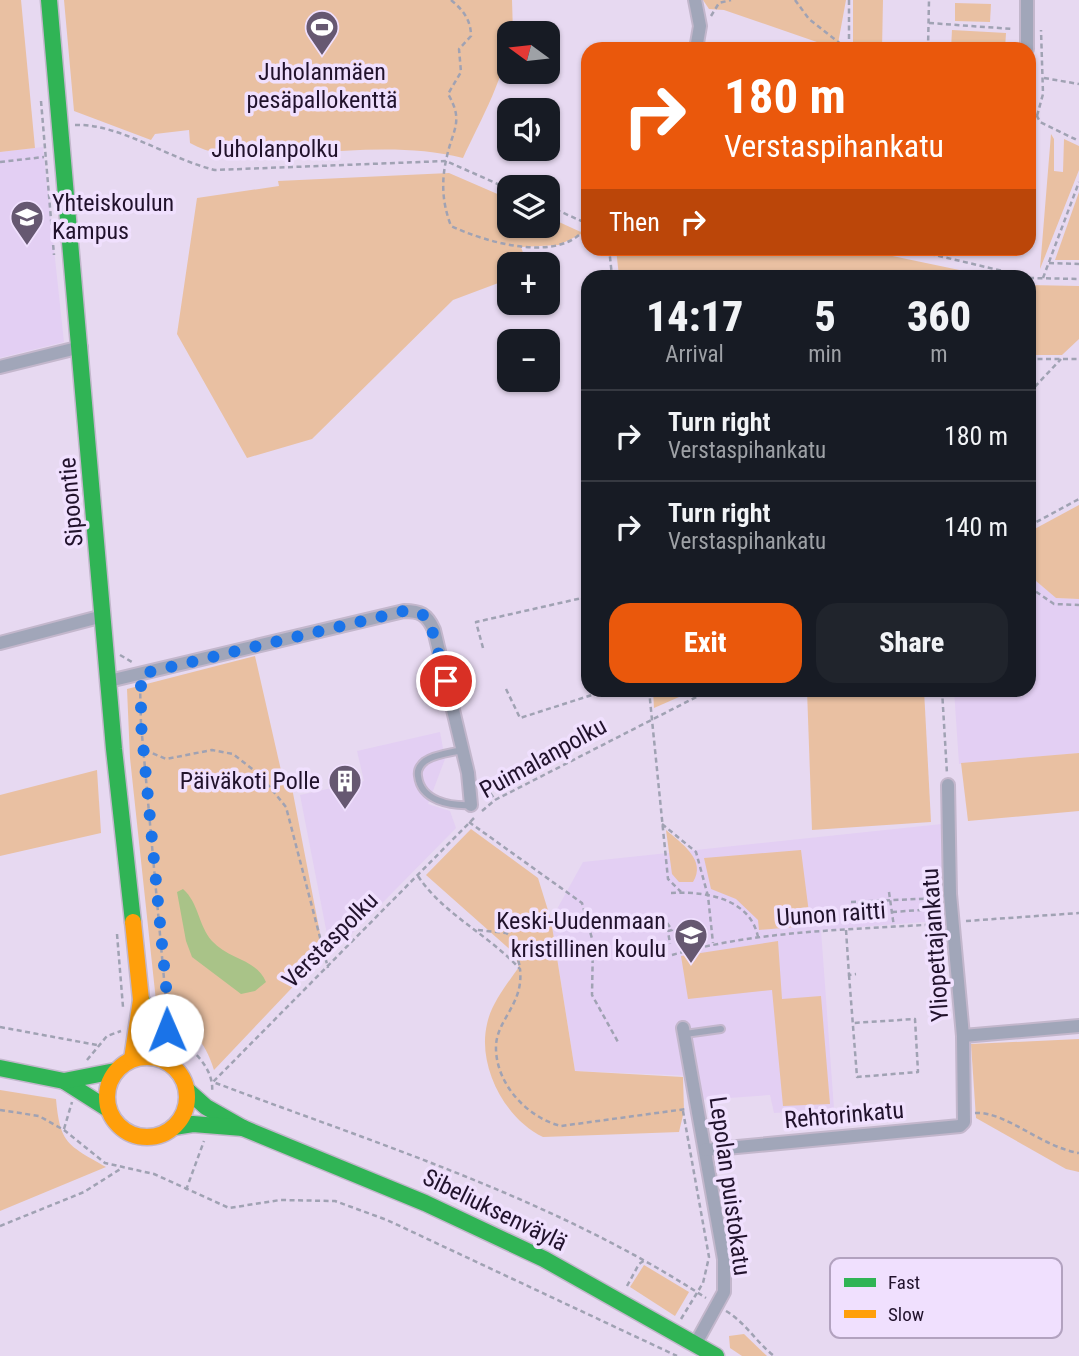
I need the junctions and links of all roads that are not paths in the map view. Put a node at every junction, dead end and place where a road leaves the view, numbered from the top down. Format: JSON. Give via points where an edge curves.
{"nodes":[{"id":1,"x":49,"y":0,"type":"edge"},
{"id":2,"x":695,"y":0,"type":"edge"},
{"id":3,"x":1027,"y":0,"type":"edge"},
{"id":4,"x":697,"y":42,"type":"edge"},
{"id":5,"x":1027,"y":42,"type":"edge"},
{"id":6,"x":81,"y":347,"type":"junction"},
{"id":7,"x":0,"y":367,"type":"edge"},
{"id":8,"x":103,"y":616,"type":"junction"},
{"id":9,"x":0,"y":643,"type":"edge"},
{"id":10,"x":109,"y":681,"type":"junction"},
{"id":11,"x":462,"y":750,"type":"junction"},
{"id":12,"x":948,"y":785,"type":"road end"},
{"id":13,"x":471,"y":805,"type":"joint"},
{"id":14,"x":141,"y":1000,"type":"junction"},
{"id":15,"x":1079,"y":1026,"type":"edge"},
{"id":16,"x":721,"y":1029,"type":"dead end"},
{"id":17,"x":684,"y":1031,"type":"joint"},
{"id":18,"x":963,"y":1036,"type":"junction"},
{"id":19,"x":132,"y":1059,"type":"junction"},
{"id":20,"x":163,"y":1059,"type":"junction"},
{"id":21,"x":0,"y":1068,"type":"edge"},
{"id":22,"x":115,"y":1071,"type":"junction"},
{"id":23,"x":64,"y":1081,"type":"junction"},
{"id":24,"x":187,"y":1090,"type":"junction"},
{"id":25,"x":965,"y":1107,"type":"joint"},
{"id":26,"x":108,"y":1109,"type":"junction"},
{"id":27,"x":174,"y":1127,"type":"junction"},
{"id":28,"x":243,"y":1128,"type":"junction"},
{"id":29,"x":705,"y":1150,"type":"junction"},
{"id":30,"x":696,"y":1343,"type":"junction"},
{"id":31,"x":716,"y":1356,"type":"edge"}],
"edges":[{"from":1,"to":6,"type":"street","name":"Sipoontie"},
{"from":2,"to":4,"type":"street","via":[[700,26]]},
{"from":3,"to":5,"type":"street"},
{"from":6,"to":7,"type":"street"},
{"from":6,"to":8,"type":"street","name":"Sipoontie"},
{"from":8,"to":9,"type":"street"},
{"from":8,"to":10,"type":"street","name":"Sipoontie"},
{"from":10,"to":11,"type":"street","via":[[417,611],[429,619],[434,630]]},
{"from":10,"to":14,"type":"street","name":"Sipoontie"},
{"from":11,"to":13,"type":"street"},
{"from":11,"to":13,"type":"lane","via":[[423,762],[418,774],[422,789],[436,800]]},
{"from":12,"to":18,"type":"street","name":"Yliopettajankatu","via":[[950,902]]},
{"from":14,"to":19,"type":"street","name":"Sipoontie"},
{"from":14,"to":20,"type":"street","name":"Sipoontie"},
{"from":15,"to":18,"type":"street"},
{"from":16,"to":17,"type":"lane"},
{"from":17,"to":29,"type":"street","name":"Lepolan puistokatu"},
{"from":18,"to":25,"type":"street","name":"Yliopettajankatu"},
{"from":19,"to":20,"type":"street"},
{"from":19,"to":22,"type":"street"},
{"from":20,"to":24,"type":"street","via":[[183,1077]]},
{"from":21,"to":23,"type":"street"},
{"from":22,"to":23,"type":"street"},
{"from":22,"to":26,"type":"street","via":[[106,1096]]},
{"from":23,"to":26,"type":"street"},
{"from":24,"to":27,"type":"street","via":[[183,1116]]},
{"from":24,"to":28,"type":"street","name":"Sibeliuksenväylä","via":[[199,1105]]},
{"from":25,"to":29,"type":"street","name":"Rehtorinkatu","via":[[960,1126]]},
{"from":26,"to":27,"type":"street","via":[[123,1130],[135,1136],[162,1135]]},
{"from":27,"to":28,"type":"street","name":"Sibeliuksenväylä"},
{"from":28,"to":30,"type":"street","name":"Sibeliuksenväylä","via":[[396,1188],[509,1241],[621,1298]]},
{"from":29,"to":30,"type":"street","name":"Lepolan puistokatu","via":[[724,1259],[724,1292]]},
{"from":30,"to":31,"type":"street","name":"Sibeliuksenväylä"}]}
